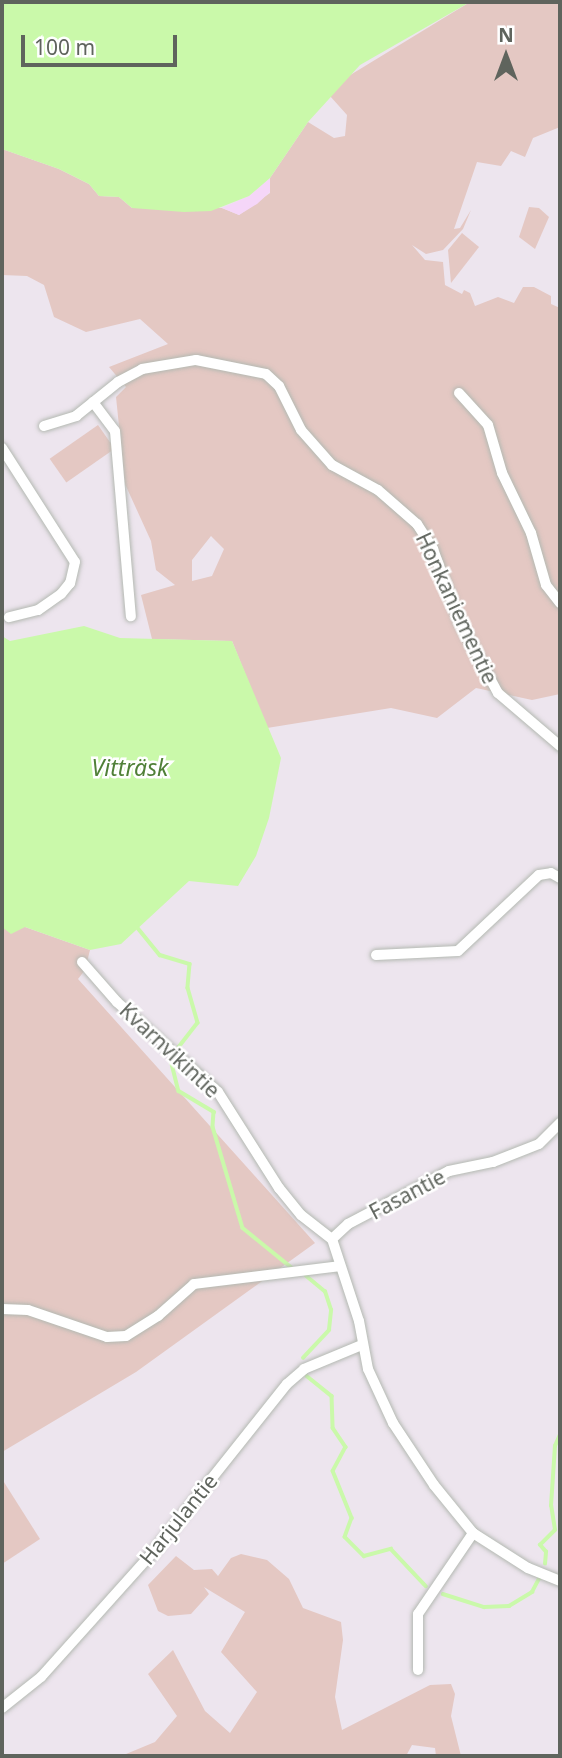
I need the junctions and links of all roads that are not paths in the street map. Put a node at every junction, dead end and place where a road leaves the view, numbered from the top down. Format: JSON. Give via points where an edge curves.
{"nodes":[{"id":1,"x":459,"y":393,"type":"dead end"},
{"id":2,"x":93,"y":402,"type":"junction"},
{"id":3,"x":44,"y":426,"type":"dead end"},
{"id":4,"x":2,"y":448,"type":"edge"},
{"id":5,"x":560,"y":603,"type":"edge"},
{"id":6,"x":131,"y":615,"type":"dead end"},
{"id":7,"x":9,"y":617,"type":"dead end"},
{"id":8,"x":560,"y":746,"type":"edge"},
{"id":9,"x":560,"y":878,"type":"edge"},
{"id":10,"x":376,"y":955,"type":"dead end"},
{"id":11,"x":82,"y":962,"type":"dead end"},
{"id":12,"x":560,"y":1123,"type":"edge"},
{"id":13,"x":332,"y":1240,"type":"junction"},
{"id":14,"x":340,"y":1266,"type":"junction"},
{"id":15,"x":2,"y":1309,"type":"edge"},
{"id":16,"x":362,"y":1345,"type":"junction"},
{"id":17,"x":473,"y":1533,"type":"junction"},
{"id":18,"x":560,"y":1581,"type":"edge"},
{"id":19,"x":418,"y":1670,"type":"dead end"},
{"id":20,"x":2,"y":1708,"type":"edge"}],
"edges":[{"from":1,"to":5,"type":"street","via":[[488,425],[502,473],[531,533],[546,585]]},
{"from":2,"to":3,"type":"street","name":"Honkaniementie","via":[[76,416]]},
{"from":2,"to":6,"type":"street","via":[[115,431]]},
{"from":2,"to":8,"type":"street","name":"Honkaniementie","via":[[142,369],[169,364],[220,361],[266,374],[279,386],[301,430],[332,465],[378,490],[417,524],[433,549],[459,621],[493,685]]},
{"from":4,"to":7,"type":"street","via":[[75,562],[70,583],[61,594],[38,610]]},
{"from":9,"to":10,"type":"street","via":[[551,873],[539,875],[458,951]]},
{"from":11,"to":13,"type":"street","name":"Kvarnvikintie","via":[[117,1002],[218,1092],[279,1188],[301,1215]]},
{"from":12,"to":13,"type":"street","name":"Fasantie","via":[[539,1144],[493,1162],[449,1171],[348,1224]]},
{"from":13,"to":14,"type":"street"},
{"from":14,"to":15,"type":"street","via":[[194,1284],[158,1316],[126,1336],[107,1337],[28,1310]]},
{"from":14,"to":16,"type":"street"},
{"from":16,"to":17,"type":"street","via":[[393,1423],[433,1485]]},
{"from":16,"to":20,"type":"street","name":"Harjulantie","via":[[304,1369],[287,1384],[154,1551],[41,1677]]},
{"from":17,"to":18,"type":"street","via":[[528,1568]]},
{"from":17,"to":19,"type":"street","via":[[418,1614]]}]}
